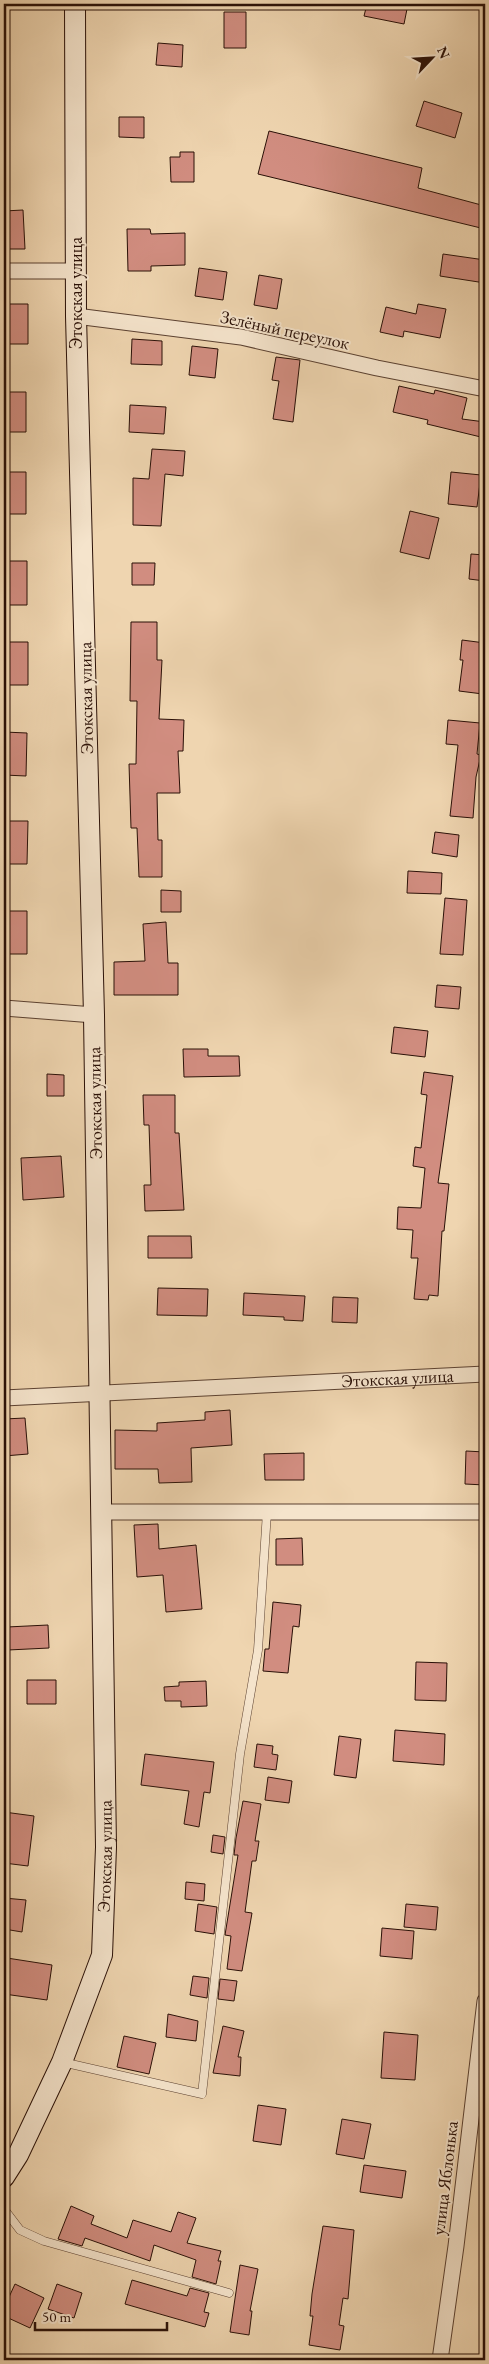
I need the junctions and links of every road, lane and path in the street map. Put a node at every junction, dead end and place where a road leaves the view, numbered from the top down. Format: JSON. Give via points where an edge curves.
{"nodes":[{"id":1,"x":75,"y":4,"type":"edge"},
{"id":2,"x":4,"y":271,"type":"edge"},
{"id":3,"x":76,"y":271,"type":"junction"},
{"id":4,"x":76,"y":316,"type":"junction"},
{"id":5,"x":485,"y":389,"type":"edge"},
{"id":6,"x":4,"y":1008,"type":"edge"},
{"id":7,"x":94,"y":1016,"type":"junction"},
{"id":8,"x":485,"y":1374,"type":"edge"},
{"id":9,"x":99,"y":1392,"type":"junction"},
{"id":10,"x":4,"y":1398,"type":"edge"},
{"id":11,"x":100,"y":1512,"type":"junction"},
{"id":12,"x":267,"y":1512,"type":"junction"},
{"id":13,"x":485,"y":1512,"type":"edge"},
{"id":14,"x":485,"y":2001,"type":"edge"},
{"id":15,"x":62,"y":2062,"type":"junction"},
{"id":16,"x":4,"y":2177,"type":"edge"},
{"id":17,"x":4,"y":2209,"type":"edge"},
{"id":18,"x":228,"y":2292,"type":"dead end"},
{"id":19,"x":440,"y":2360,"type":"edge"}],
"edges":[{"from":1,"to":3,"type":"main road","name":"Этокская улица"},
{"from":2,"to":3,"type":"street"},
{"from":3,"to":4,"type":"main road","name":"Этокская улица"},
{"from":4,"to":5,"type":"street","name":"Зелёный переулок","via":[[241,337]]},
{"from":4,"to":7,"type":"main road","name":"Этокская улица"},
{"from":6,"to":7,"type":"street"},
{"from":7,"to":9,"type":"main road","name":"Этокская улица"},
{"from":8,"to":9,"type":"street","name":"Этокская улица"},
{"from":9,"to":10,"type":"street"},
{"from":9,"to":11,"type":"main road","name":"Этокская улица"},
{"from":11,"to":12,"type":"street"},
{"from":11,"to":15,"type":"main road","name":"Этокская улица","via":[[106,1847],[102,1955]]},
{"from":12,"to":13,"type":"street"},
{"from":12,"to":15,"type":"lane","via":[[258,1650],[240,1754],[202,2094]]},
{"from":14,"to":19,"type":"street","name":"улица Яблонька"},
{"from":15,"to":16,"type":"main road","name":"Этокская улица","via":[[18,2155]]},
{"from":17,"to":18,"type":"lane","via":[[20,2230],[44,2242]]}]}
